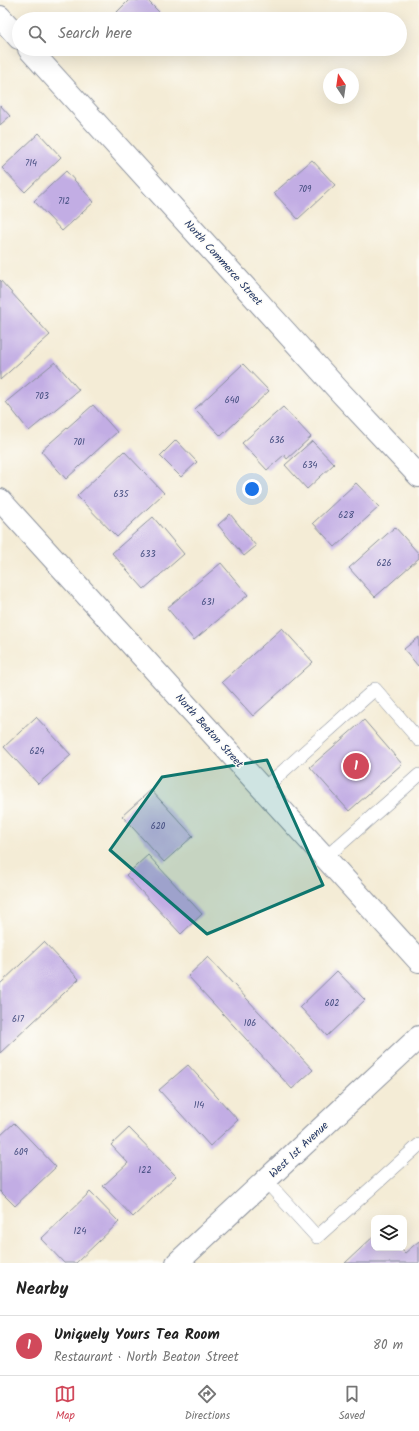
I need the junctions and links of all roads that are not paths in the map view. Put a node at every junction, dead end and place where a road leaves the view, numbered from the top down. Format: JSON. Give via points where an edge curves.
{"nodes":[{"id":1,"x":0,"y":17,"type":"edge"},
{"id":2,"x":12,"y":30,"type":"edge"},
{"id":3,"x":35,"y":56,"type":"edge"},
{"id":4,"x":419,"y":476,"type":"edge"},
{"id":5,"x":0,"y":500,"type":"edge"},
{"id":6,"x":419,"y":740,"type":"edge"},
{"id":7,"x":419,"y":775,"type":"edge"},
{"id":8,"x":262,"y":790,"type":"junction"},
{"id":9,"x":325,"y":858,"type":"junction"},
{"id":10,"x":419,"y":961,"type":"edge"},
{"id":11,"x":419,"y":1037,"type":"edge"},
{"id":12,"x":419,"y":1145,"type":"edge"},
{"id":13,"x":266,"y":1181,"type":"junction"},
{"id":14,"x":177,"y":1263,"type":"edge"}],
"edges":[{"from":1,"to":2,"type":"street"},
{"from":3,"to":4,"type":"street","name":"North Commerce Street"},
{"from":5,"to":8,"type":"street","name":"North Beaton Street"},
{"from":6,"to":8,"type":"lane","via":[[375,689]]},
{"from":7,"to":9,"type":"lane"},
{"from":8,"to":9,"type":"street","name":"North Beaton Street"},
{"from":9,"to":10,"type":"street","name":"North Beaton Street"},
{"from":11,"to":13,"type":"street","name":"West 1st Avenue"},
{"from":12,"to":13,"type":"lane","via":[[317,1237]]},
{"from":13,"to":14,"type":"street","name":"West 1st Avenue"}]}
